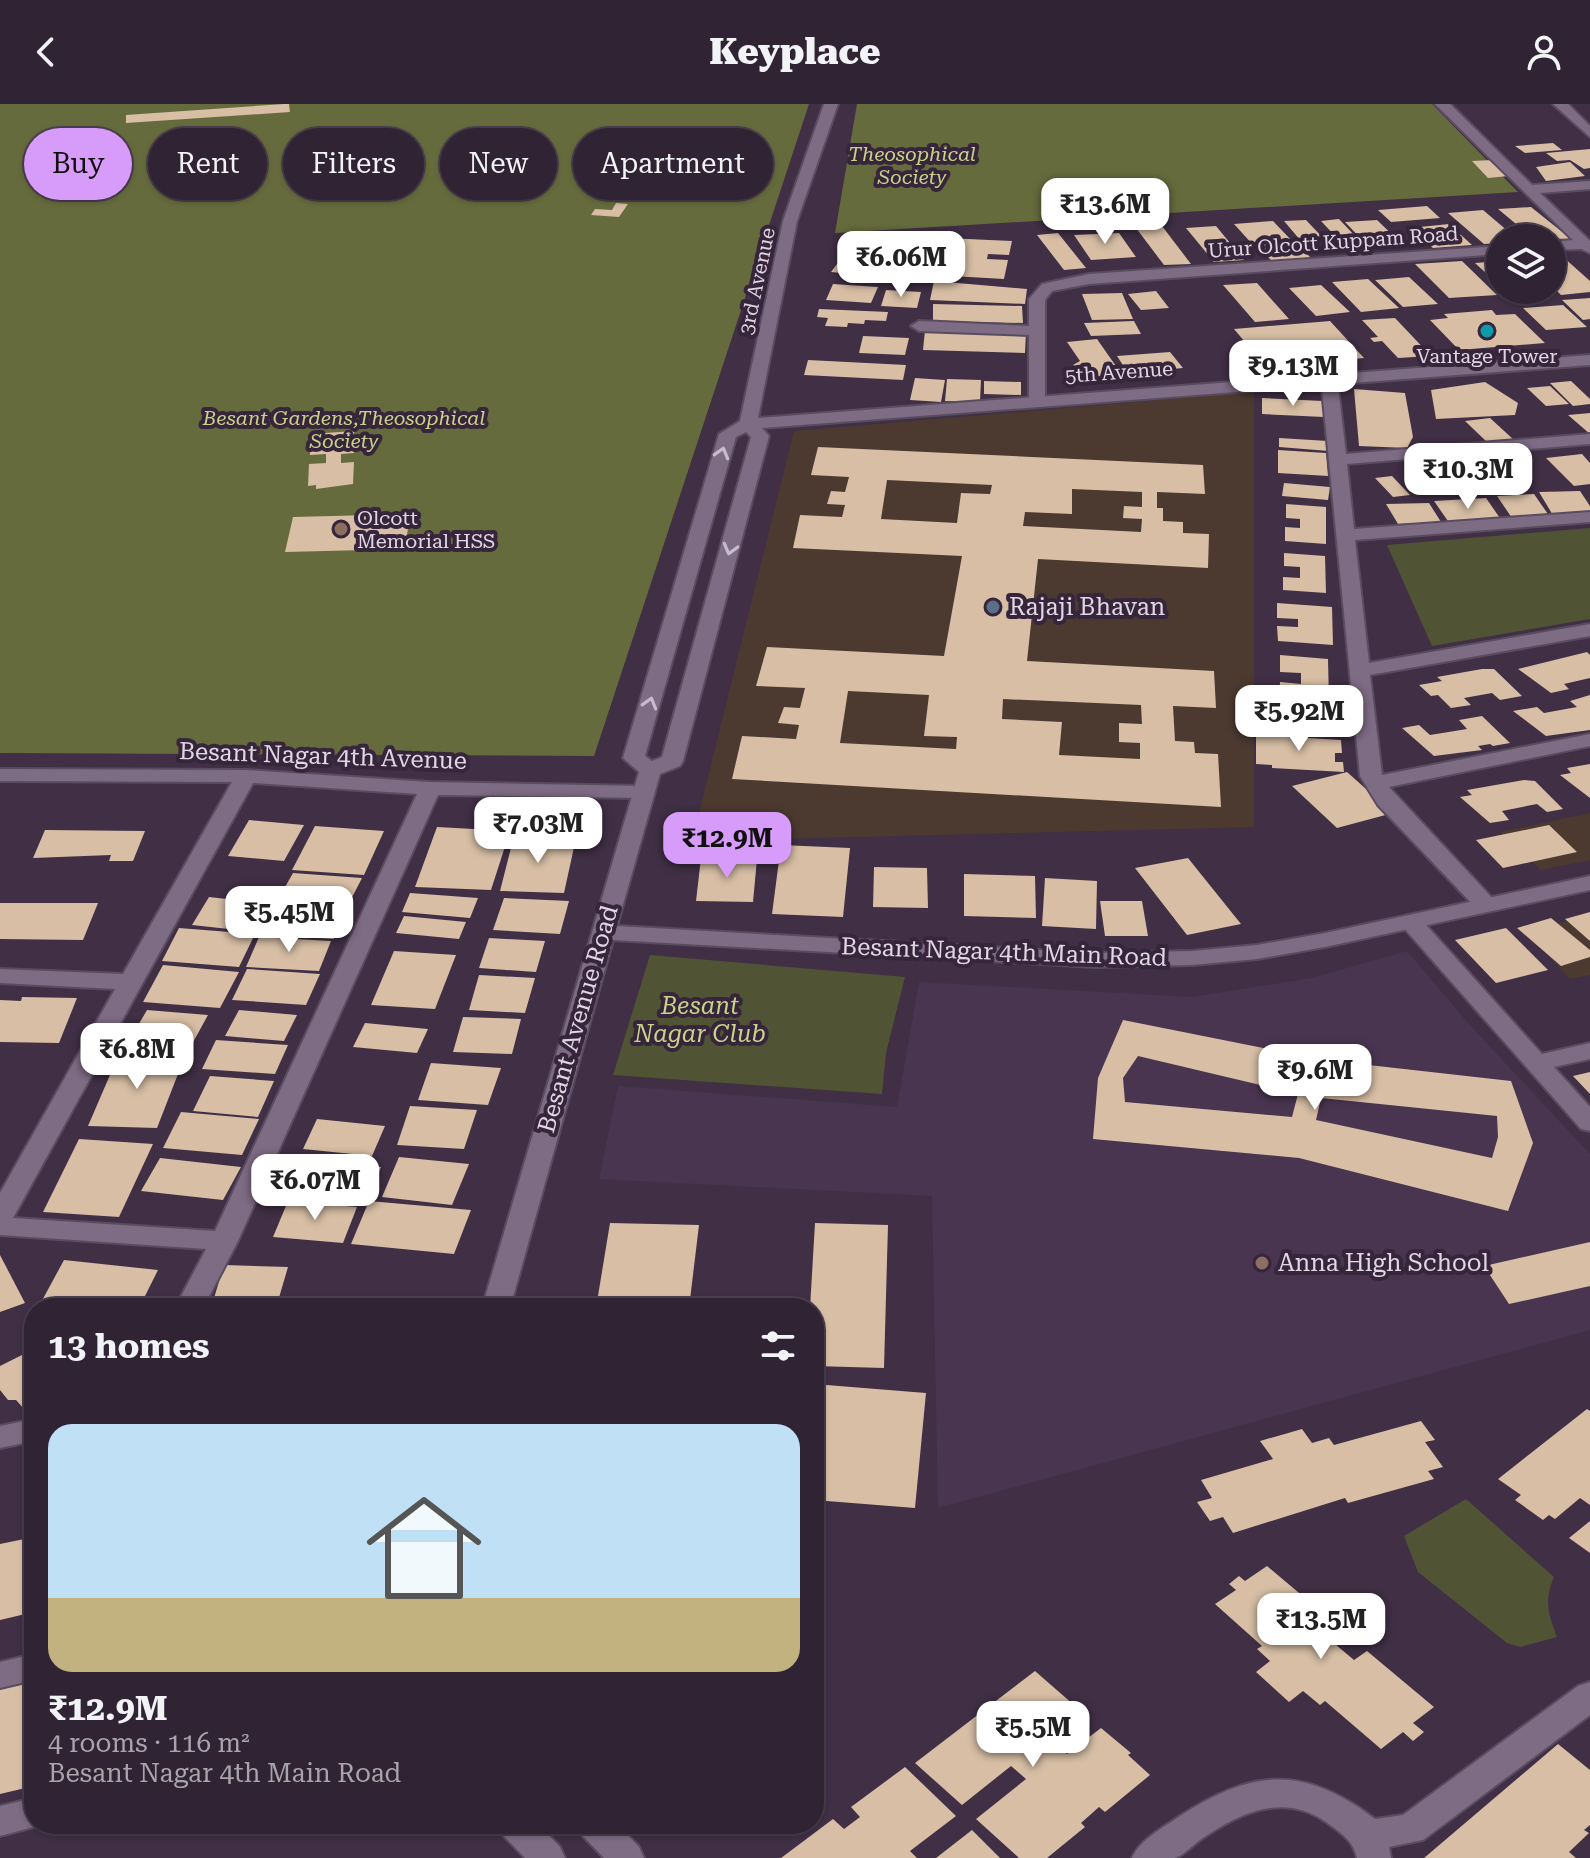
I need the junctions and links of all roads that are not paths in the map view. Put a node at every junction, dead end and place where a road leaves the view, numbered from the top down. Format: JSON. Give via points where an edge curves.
{"nodes":[{"id":1,"x":831,"y":104,"type":"edge"},
{"id":2,"x":1442,"y":104,"type":"edge"},
{"id":3,"x":1560,"y":104,"type":"edge"},
{"id":4,"x":1590,"y":133,"type":"edge"},
{"id":5,"x":1590,"y":185,"type":"edge"},
{"id":6,"x":1529,"y":189,"type":"junction"},
{"id":7,"x":1590,"y":221,"type":"edge"},
{"id":8,"x":1563,"y":223,"type":"junction"},
{"id":9,"x":1566,"y":246,"type":"edge"},
{"id":10,"x":1588,"y":247,"type":"edge"},
{"id":11,"x":1486,"y":251,"type":"edge"},
{"id":12,"x":919,"y":326,"type":"dead end"},
{"id":13,"x":1037,"y":331,"type":"junction"},
{"id":14,"x":1590,"y":360,"type":"edge"},
{"id":15,"x":1329,"y":379,"type":"junction"},
{"id":16,"x":1037,"y":401,"type":"junction"},
{"id":17,"x":748,"y":424,"type":"junction"},
{"id":18,"x":1590,"y":439,"type":"edge"},
{"id":19,"x":1337,"y":460,"type":"junction"},
{"id":20,"x":1590,"y":517,"type":"edge"},
{"id":21,"x":1344,"y":535,"type":"junction"},
{"id":22,"x":1590,"y":630,"type":"edge"},
{"id":23,"x":1358,"y":671,"type":"junction"},
{"id":24,"x":1590,"y":740,"type":"edge"},
{"id":25,"x":0,"y":775,"type":"edge"},
{"id":26,"x":246,"y":776,"type":"junction"},
{"id":27,"x":647,"y":781,"type":"junction"},
{"id":28,"x":1375,"y":783,"type":"junction"},
{"id":29,"x":430,"y":788,"type":"junction"},
{"id":30,"x":1590,"y":883,"type":"edge"},
{"id":31,"x":1486,"y":905,"type":"junction"},
{"id":32,"x":1411,"y":922,"type":"junction"},
{"id":33,"x":603,"y":932,"type":"junction"},
{"id":34,"x":0,"y":976,"type":"edge"},
{"id":35,"x":131,"y":982,"type":"junction"},
{"id":36,"x":1590,"y":1051,"type":"edge"},
{"id":37,"x":1536,"y":1063,"type":"junction"},
{"id":38,"x":1590,"y":1123,"type":"edge"},
{"id":39,"x":0,"y":1217,"type":"edge"},
{"id":40,"x":0,"y":1226,"type":"edge"},
{"id":41,"x":224,"y":1241,"type":"junction"},
{"id":42,"x":194,"y":1298,"type":"edge"},
{"id":43,"x":499,"y":1298,"type":"edge"},
{"id":44,"x":24,"y":1432,"type":"edge"},
{"id":45,"x":0,"y":1437,"type":"edge"},
{"id":46,"x":24,"y":1669,"type":"edge"},
{"id":47,"x":0,"y":1675,"type":"edge"},
{"id":48,"x":1585,"y":1707,"type":"edge"},
{"id":49,"x":24,"y":1815,"type":"edge"},
{"id":50,"x":0,"y":1821,"type":"edge"},
{"id":51,"x":525,"y":1834,"type":"edge"},
{"id":52,"x":604,"y":1834,"type":"edge"},
{"id":53,"x":1372,"y":1846,"type":"edge"},
{"id":54,"x":548,"y":1858,"type":"edge"},
{"id":55,"x":627,"y":1858,"type":"edge"},
{"id":56,"x":1149,"y":1858,"type":"edge"}],
"edges":[{"from":1,"to":17,"type":"street","name":"3rd Avenue","via":[[790,221]]},
{"from":2,"to":6,"type":"street"},
{"from":3,"to":4,"type":"street"},
{"from":5,"to":6,"type":"street"},
{"from":6,"to":8,"type":"street"},
{"from":7,"to":8,"type":"street"},
{"from":8,"to":10,"type":"street"},
{"from":9,"to":10,"type":"street"},
{"from":11,"to":13,"type":"street","name":"Urur Olcott Kuppam Road","via":[[1074,280],[1041,292]]},
{"from":12,"to":13,"type":"street"},
{"from":13,"to":16,"type":"street","name":"Urur Olcott Kuppam Road"},
{"from":14,"to":15,"type":"street","name":"5th Avenue"},
{"from":15,"to":16,"type":"street","name":"5th Avenue"},
{"from":15,"to":19,"type":"street"},
{"from":16,"to":17,"type":"street","name":"5th Avenue"},
{"from":17,"to":27,"type":"street","one_way":true,"via":[[760,436],[672,761]]},
{"from":27,"to":17,"type":"street","one_way":true,"via":[[634,758],[728,434]]},
{"from":18,"to":19,"type":"street"},
{"from":19,"to":21,"type":"street"},
{"from":20,"to":21,"type":"street"},
{"from":21,"to":23,"type":"street"},
{"from":22,"to":23,"type":"street"},
{"from":23,"to":28,"type":"street","via":[[1367,757]]},
{"from":24,"to":28,"type":"street"},
{"from":25,"to":26,"type":"street","name":"Besant Nagar 4th Avenue"},
{"from":26,"to":29,"type":"street","name":"Besant Nagar 4th Avenue"},
{"from":26,"to":35,"type":"street"},
{"from":27,"to":29,"type":"street","name":"Besant Nagar 4th Avenue"},
{"from":27,"to":33,"type":"street","name":"Besant Avenue Road"},
{"from":28,"to":31,"type":"street"},
{"from":29,"to":41,"type":"street"},
{"from":30,"to":31,"type":"street","name":"Besant Nagar 4th Main Road"},
{"from":31,"to":32,"type":"street","name":"Besant Nagar 4th Main Road"},
{"from":32,"to":33,"type":"street","name":"Besant Nagar 4th Main Road","via":[[1257,952],[1096,960]]},
{"from":32,"to":37,"type":"street"},
{"from":33,"to":43,"type":"street","name":"Besant Avenue Road"},
{"from":34,"to":35,"type":"street"},
{"from":35,"to":39,"type":"street"},
{"from":36,"to":37,"type":"street"},
{"from":37,"to":38,"type":"street"},
{"from":40,"to":41,"type":"street"},
{"from":41,"to":42,"type":"street"},
{"from":44,"to":45,"type":"street"},
{"from":46,"to":47,"type":"street"},
{"from":48,"to":53,"type":"street","via":[[1411,1829]]},
{"from":49,"to":50,"type":"street"},
{"from":51,"to":54,"type":"street"},
{"from":52,"to":55,"type":"street"},
{"from":53,"to":56,"type":"street","via":[[1312,1797],[1281,1792],[1220,1808]]}]}
